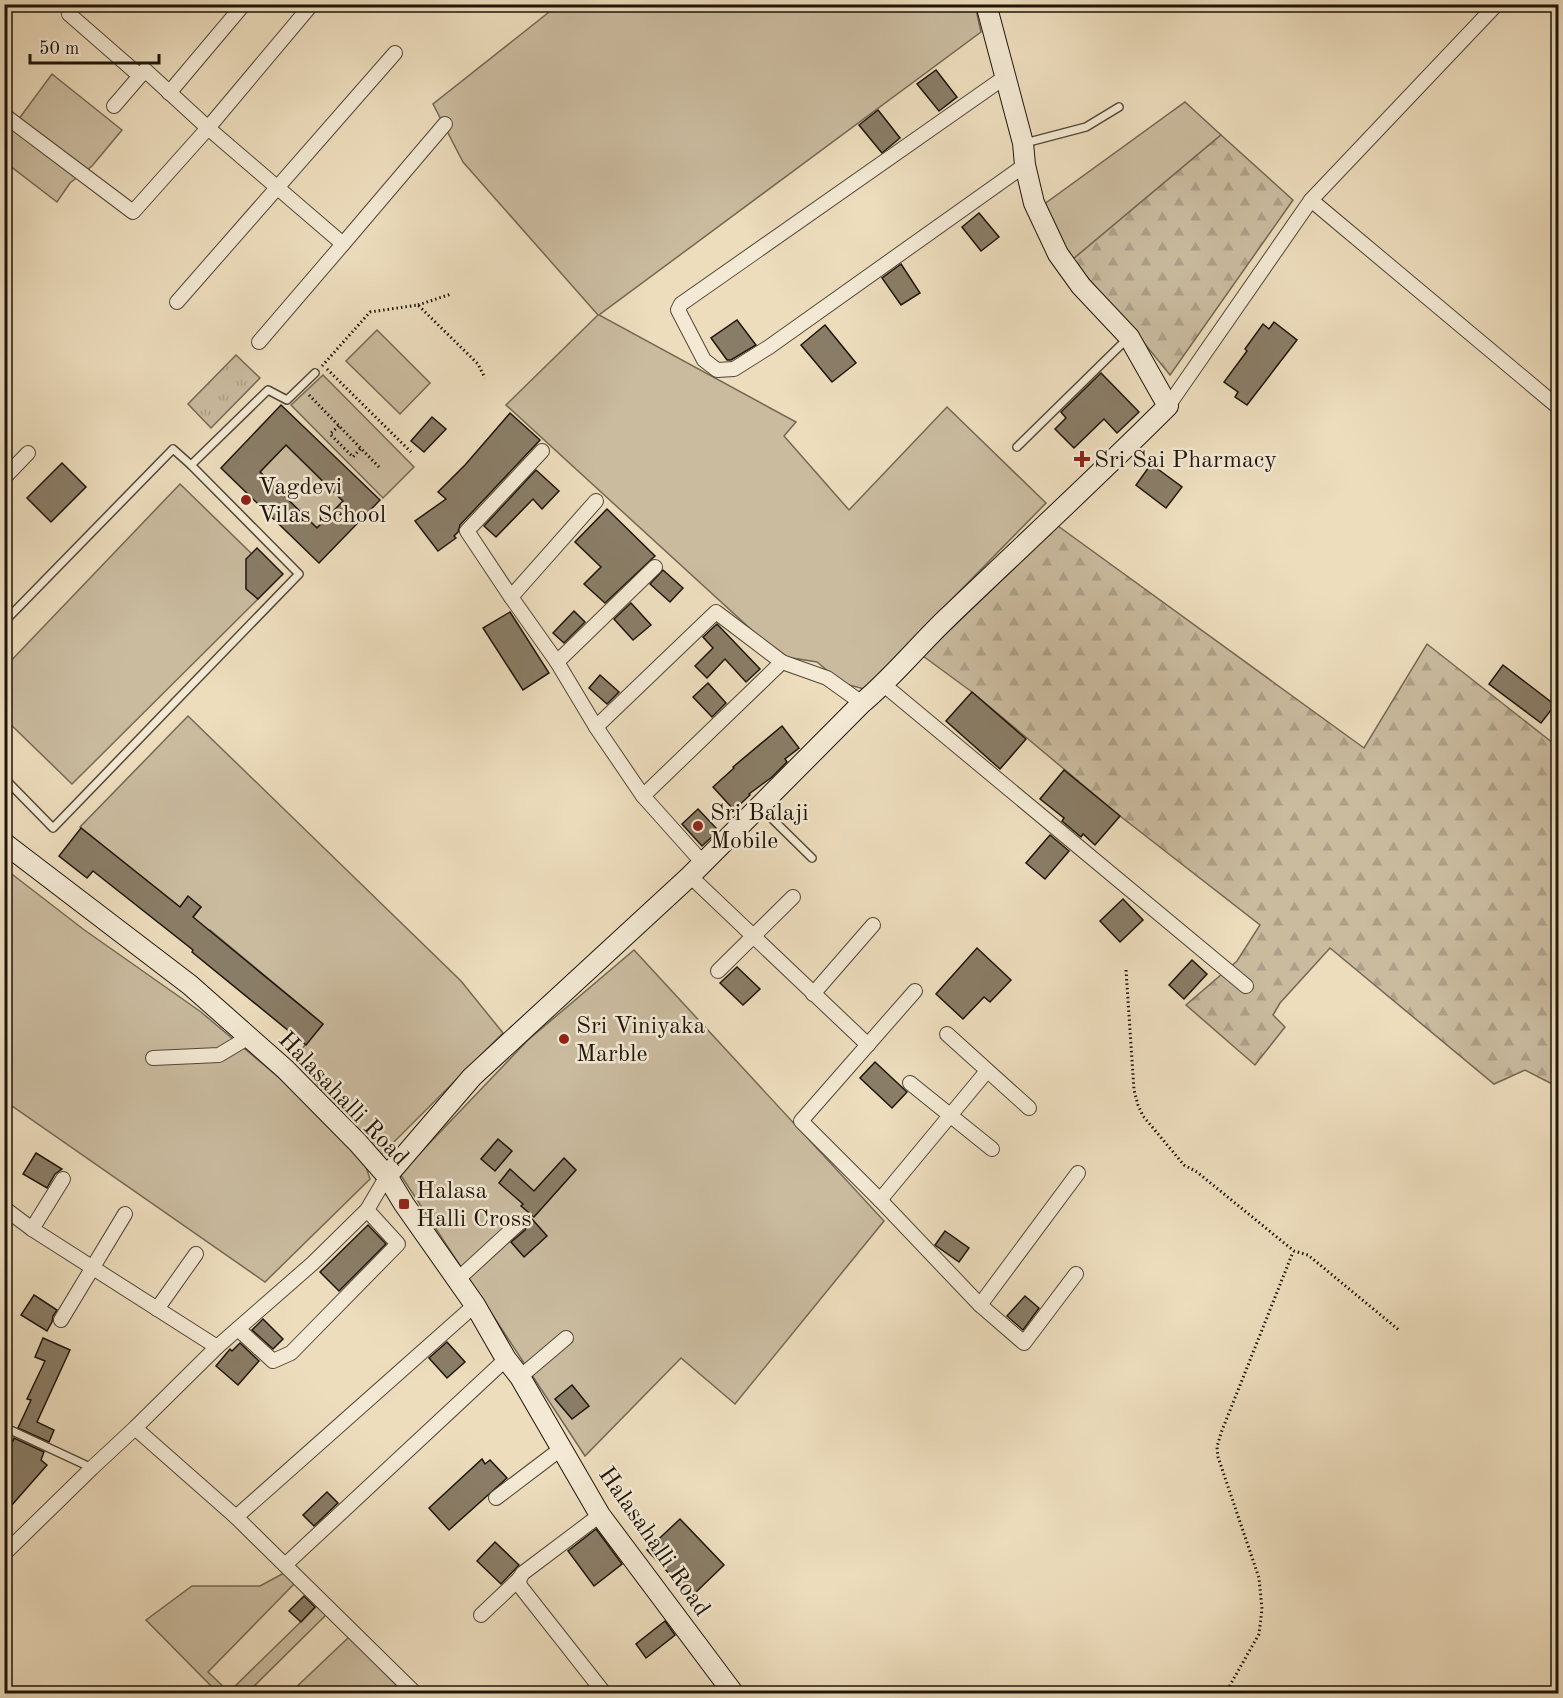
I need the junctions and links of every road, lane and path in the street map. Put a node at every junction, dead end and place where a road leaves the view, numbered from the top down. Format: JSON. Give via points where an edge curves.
{"nodes":[{"id":1,"x":75,"y":4,"type":"edge"},
{"id":2,"x":244,"y":4,"type":"edge"},
{"id":3,"x":312,"y":4,"type":"edge"},
{"id":4,"x":986,"y":4,"type":"edge"},
{"id":5,"x":1497,"y":4,"type":"edge"},
{"id":6,"x":395,"y":53,"type":"dead end"},
{"id":7,"x":140,"y":76,"type":"junction"},
{"id":8,"x":1005,"y":77,"type":"junction"},
{"id":9,"x":169,"y":93,"type":"junction"},
{"id":10,"x":114,"y":106,"type":"dead end"},
{"id":11,"x":1119,"y":107,"type":"dead end"},
{"id":12,"x":4,"y":115,"type":"edge"},
{"id":13,"x":445,"y":124,"type":"dead end"},
{"id":14,"x":208,"y":128,"type":"junction"},
{"id":15,"x":1023,"y":143,"type":"junction"},
{"id":16,"x":1025,"y":165,"type":"junction"},
{"id":17,"x":277,"y":187,"type":"junction"},
{"id":18,"x":1311,"y":200,"type":"junction"},
{"id":19,"x":343,"y":244,"type":"junction"},
{"id":20,"x":451,"y":294,"type":"dead end"},
{"id":21,"x":177,"y":302,"type":"dead end"},
{"id":22,"x":418,"y":305,"type":"junction"},
{"id":23,"x":1129,"y":337,"type":"junction"},
{"id":24,"x":259,"y":342,"type":"dead end"},
{"id":25,"x":323,"y":365,"type":"junction"},
{"id":26,"x":315,"y":373,"type":"joint"},
{"id":27,"x":485,"y":378,"type":"dead end"},
{"id":28,"x":301,"y":387,"type":"junction"},
{"id":29,"x":1168,"y":406,"type":"junction"},
{"id":30,"x":1558,"y":407,"type":"edge"},
{"id":31,"x":339,"y":426,"type":"junction"},
{"id":32,"x":1017,"y":447,"type":"dead end"},
{"id":33,"x":362,"y":448,"type":"junction"},
{"id":34,"x":542,"y":451,"type":"dead end"},
{"id":35,"x":411,"y":452,"type":"dead end"},
{"id":36,"x":28,"y":453,"type":"dead end"},
{"id":37,"x":191,"y":465,"type":"junction"},
{"id":38,"x":379,"y":467,"type":"dead end"},
{"id":39,"x":4,"y":478,"type":"edge"},
{"id":40,"x":596,"y":501,"type":"dead end"},
{"id":41,"x":655,"y":567,"type":"dead end"},
{"id":42,"x":511,"y":597,"type":"junction"},
{"id":43,"x":4,"y":622,"type":"edge"},
{"id":44,"x":557,"y":662,"type":"junction"},
{"id":45,"x":782,"y":662,"type":"junction"},
{"id":46,"x":884,"y":685,"type":"junction"},
{"id":47,"x":861,"y":704,"type":"junction"},
{"id":48,"x":597,"y":727,"type":"junction"},
{"id":49,"x":4,"y":778,"type":"edge"},
{"id":50,"x":643,"y":796,"type":"junction"},
{"id":51,"x":759,"y":806,"type":"junction"},
{"id":52,"x":4,"y":843,"type":"edge"},
{"id":53,"x":812,"y":858,"type":"dead end"},
{"id":54,"x":696,"y":869,"type":"junction"},
{"id":55,"x":793,"y":897,"type":"dead end"},
{"id":56,"x":873,"y":925,"type":"dead end"},
{"id":57,"x":754,"y":937,"type":"junction"},
{"id":58,"x":1126,"y":970,"type":"dead end"},
{"id":59,"x":718,"y":971,"type":"dead end"},
{"id":60,"x":1246,"y":986,"type":"dead end"},
{"id":61,"x":915,"y":991,"type":"dead end"},
{"id":62,"x":813,"y":994,"type":"junction"},
{"id":63,"x":947,"y":1034,"type":"dead end"},
{"id":64,"x":249,"y":1037,"type":"junction"},
{"id":65,"x":868,"y":1045,"type":"junction"},
{"id":66,"x":153,"y":1058,"type":"dead end"},
{"id":67,"x":987,"y":1071,"type":"junction"},
{"id":68,"x":910,"y":1083,"type":"dead end"},
{"id":69,"x":1029,"y":1108,"type":"dead end"},
{"id":70,"x":950,"y":1116,"type":"junction"},
{"id":71,"x":992,"y":1149,"type":"dead end"},
{"id":72,"x":1078,"y":1173,"type":"dead end"},
{"id":73,"x":387,"y":1176,"type":"junction"},
{"id":74,"x":63,"y":1179,"type":"dead end"},
{"id":75,"x":880,"y":1200,"type":"junction"},
{"id":76,"x":4,"y":1208,"type":"edge"},
{"id":77,"x":367,"y":1210,"type":"junction"},
{"id":78,"x":125,"y":1214,"type":"dead end"},
{"id":79,"x":519,"y":1223,"type":"dead end"},
{"id":80,"x":32,"y":1229,"type":"junction"},
{"id":81,"x":1294,"y":1251,"type":"junction"},
{"id":82,"x":196,"y":1254,"type":"dead end"},
{"id":83,"x":92,"y":1268,"type":"junction"},
{"id":84,"x":1076,"y":1274,"type":"dead end"},
{"id":85,"x":457,"y":1280,"type":"junction"},
{"id":86,"x":475,"y":1305,"type":"junction"},
{"id":87,"x":980,"y":1305,"type":"junction"},
{"id":88,"x":157,"y":1310,"type":"junction"},
{"id":89,"x":60,"y":1320,"type":"dead end"},
{"id":90,"x":238,"y":1329,"type":"junction"},
{"id":91,"x":1400,"y":1331,"type":"dead end"},
{"id":92,"x":566,"y":1338,"type":"dead end"},
{"id":93,"x":217,"y":1347,"type":"junction"},
{"id":94,"x":506,"y":1359,"type":"junction"},
{"id":95,"x":520,"y":1377,"type":"junction"},
{"id":96,"x":4,"y":1427,"type":"edge"},
{"id":97,"x":135,"y":1428,"type":"junction"},
{"id":98,"x":562,"y":1448,"type":"junction"},
{"id":99,"x":92,"y":1468,"type":"junction"},
{"id":100,"x":496,"y":1498,"type":"dead end"},
{"id":101,"x":600,"y":1515,"type":"junction"},
{"id":102,"x":236,"y":1517,"type":"junction"},
{"id":103,"x":4,"y":1554,"type":"edge"},
{"id":104,"x":285,"y":1565,"type":"junction"},
{"id":105,"x":519,"y":1580,"type":"junction"},
{"id":106,"x":481,"y":1615,"type":"dead end"},
{"id":107,"x":416,"y":1694,"type":"edge"},
{"id":108,"x":604,"y":1694,"type":"edge"},
{"id":109,"x":734,"y":1694,"type":"edge"},
{"id":110,"x":1225,"y":1694,"type":"edge"}],
"edges":[{"from":1,"to":7,"type":"street","via":[[69,14]]},
{"from":2,"to":9,"type":"street"},
{"from":3,"to":14,"type":"street"},
{"from":4,"to":8,"type":"street"},
{"from":5,"to":18,"type":"street"},
{"from":6,"to":17,"type":"street"},
{"from":7,"to":9,"type":"street","via":[[145,70]]},
{"from":7,"to":10,"type":"street"},
{"from":8,"to":15,"type":"street"},
{"from":8,"to":16,"type":"street","via":[[681,304],[678,310],[704,360],[717,370],[734,369]]},
{"from":9,"to":14,"type":"street"},
{"from":11,"to":15,"type":"lane","via":[[1086,127]]},
{"from":12,"to":14,"type":"street","via":[[133,212]]},
{"from":13,"to":19,"type":"street"},
{"from":14,"to":17,"type":"street"},
{"from":15,"to":16,"type":"street"},
{"from":16,"to":23,"type":"street","via":[[1034,203],[1058,254],[1081,286]]},
{"from":17,"to":19,"type":"street"},
{"from":17,"to":21,"type":"street"},
{"from":18,"to":29,"type":"street"},
{"from":18,"to":30,"type":"street"},
{"from":19,"to":24,"type":"street"},
{"from":20,"to":22,"type":"path"},
{"from":22,"to":25,"type":"path","via":[[370,312]]},
{"from":22,"to":27,"type":"path","via":[[477,364]]},
{"from":23,"to":29,"type":"street"},
{"from":23,"to":32,"type":"lane"},
{"from":25,"to":26,"type":"path"},
{"from":25,"to":35,"type":"path"},
{"from":26,"to":28,"type":"lane"},
{"from":28,"to":31,"type":"path"},
{"from":28,"to":37,"type":"lane","via":[[287,400],[268,390]]},
{"from":29,"to":46,"type":"street","via":[[943,622]]},
{"from":31,"to":33,"type":"path"},
{"from":31,"to":33,"type":"path","via":[[330,434],[353,457]]},
{"from":33,"to":38,"type":"path"},
{"from":34,"to":42,"type":"street","via":[[467,531]]},
{"from":36,"to":39,"type":"street"},
{"from":37,"to":43,"type":"lane","via":[[173,449]]},
{"from":37,"to":49,"type":"lane","via":[[299,574],[53,828]]},
{"from":40,"to":42,"type":"street"},
{"from":41,"to":44,"type":"street"},
{"from":42,"to":44,"type":"street"},
{"from":44,"to":48,"type":"street"},
{"from":45,"to":47,"type":"street","via":[[827,678]]},
{"from":45,"to":48,"type":"street","via":[[716,612]]},
{"from":45,"to":50,"type":"street"},
{"from":46,"to":47,"type":"street"},
{"from":46,"to":60,"type":"street"},
{"from":47,"to":51,"type":"street"},
{"from":48,"to":50,"type":"street"},
{"from":50,"to":54,"type":"street"},
{"from":51,"to":53,"type":"lane"},
{"from":51,"to":54,"type":"street"},
{"from":52,"to":64,"type":"street","name":"Halasahalli Road","via":[[190,985]]},
{"from":54,"to":57,"type":"street"},
{"from":54,"to":73,"type":"street","via":[[472,1077]]},
{"from":55,"to":57,"type":"street"},
{"from":56,"to":62,"type":"street"},
{"from":57,"to":59,"type":"street"},
{"from":57,"to":62,"type":"street"},
{"from":58,"to":81,"type":"path","via":[[1134,1090],[1143,1116],[1184,1166],[1197,1172]]},
{"from":61,"to":65,"type":"street"},
{"from":62,"to":65,"type":"street"},
{"from":63,"to":67,"type":"street"},
{"from":64,"to":66,"type":"street","via":[[219,1055]]},
{"from":64,"to":73,"type":"street","name":"Halasahalli Road","via":[[350,1134]]},
{"from":65,"to":75,"type":"street","via":[[801,1121]]},
{"from":67,"to":69,"type":"street"},
{"from":67,"to":70,"type":"street"},
{"from":68,"to":70,"type":"street"},
{"from":70,"to":71,"type":"street"},
{"from":70,"to":75,"type":"street"},
{"from":72,"to":87,"type":"street"},
{"from":73,"to":77,"type":"street"},
{"from":73,"to":85,"type":"street","name":"Halasahalli Road"},
{"from":74,"to":80,"type":"street"},
{"from":75,"to":87,"type":"street"},
{"from":76,"to":80,"type":"street"},
{"from":77,"to":90,"type":"street"},
{"from":77,"to":90,"type":"street","via":[[398,1245],[291,1353],[273,1361]]},
{"from":78,"to":83,"type":"street"},
{"from":79,"to":85,"type":"street"},
{"from":80,"to":83,"type":"street"},
{"from":81,"to":91,"type":"path","via":[[1308,1255]]},
{"from":81,"to":110,"type":"path","via":[[1217,1447],[1259,1578],[1262,1609],[1259,1634]]},
{"from":82,"to":88,"type":"street"},
{"from":83,"to":88,"type":"street"},
{"from":83,"to":89,"type":"street"},
{"from":84,"to":87,"type":"street","via":[[1024,1343]]},
{"from":85,"to":86,"type":"street","name":"Halasahalli Road"},
{"from":86,"to":94,"type":"street","name":"Halasahalli Road"},
{"from":86,"to":102,"type":"street"},
{"from":88,"to":93,"type":"street"},
{"from":90,"to":93,"type":"street"},
{"from":92,"to":95,"type":"street"},
{"from":93,"to":97,"type":"street"},
{"from":94,"to":95,"type":"street","name":"Halasahalli Road"},
{"from":94,"to":104,"type":"street"},
{"from":95,"to":98,"type":"street","name":"Halasahalli Road"},
{"from":96,"to":99,"type":"lane"},
{"from":97,"to":99,"type":"street"},
{"from":97,"to":102,"type":"street"},
{"from":98,"to":100,"type":"street"},
{"from":98,"to":101,"type":"street","name":"Halasahalli Road"},
{"from":99,"to":103,"type":"street"},
{"from":101,"to":105,"type":"street"},
{"from":101,"to":109,"type":"street","name":"Halasahalli Road"},
{"from":102,"to":104,"type":"street"},
{"from":104,"to":107,"type":"street"},
{"from":105,"to":106,"type":"street"},
{"from":105,"to":108,"type":"street"}]}
